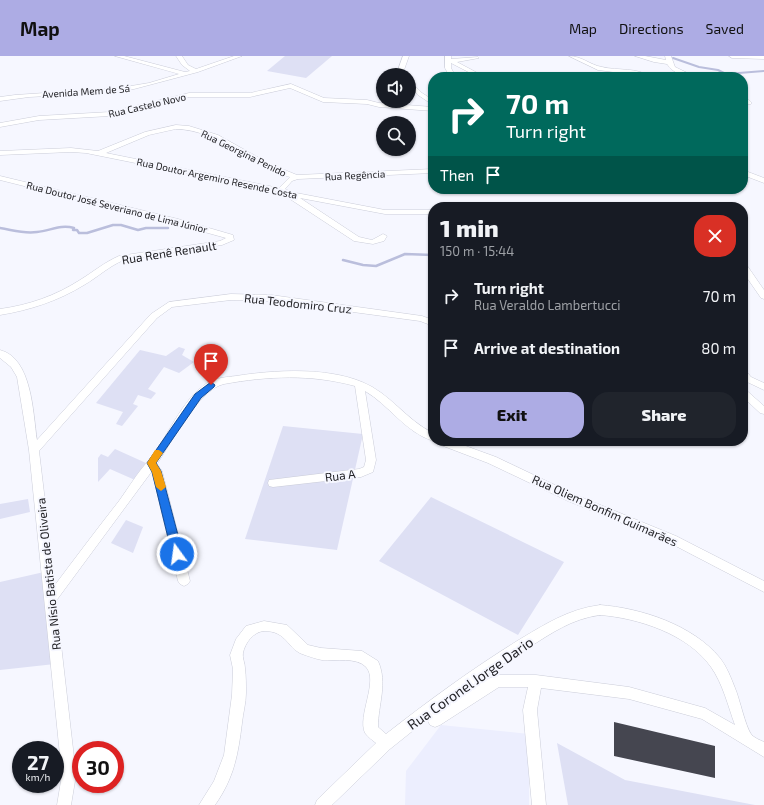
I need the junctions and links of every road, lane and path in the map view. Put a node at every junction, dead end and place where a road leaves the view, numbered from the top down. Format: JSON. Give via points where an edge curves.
{"nodes":[{"id":1,"x":118,"y":56,"type":"edge"},
{"id":2,"x":179,"y":56,"type":"edge"},
{"id":3,"x":228,"y":56,"type":"edge"},
{"id":4,"x":239,"y":56,"type":"edge"},
{"id":5,"x":406,"y":56,"type":"edge"},
{"id":6,"x":572,"y":56,"type":"edge"},
{"id":7,"x":638,"y":56,"type":"edge"},
{"id":8,"x":735,"y":56,"type":"edge"},
{"id":9,"x":764,"y":57,"type":"edge"},
{"id":10,"x":214,"y":58,"type":"edge"},
{"id":11,"x":476,"y":58,"type":"dead end"},
{"id":12,"x":668,"y":59,"type":"edge"},
{"id":13,"x":450,"y":60,"type":"edge"},
{"id":14,"x":206,"y":68,"type":"junction"},
{"id":15,"x":403,"y":68,"type":"edge"},
{"id":16,"x":196,"y":71,"type":"junction"},
{"id":17,"x":450,"y":72,"type":"edge"},
{"id":18,"x":473,"y":72,"type":"edge"},
{"id":19,"x":631,"y":72,"type":"edge"},
{"id":20,"x":679,"y":72,"type":"edge"},
{"id":21,"x":185,"y":74,"type":"junction"},
{"id":22,"x":416,"y":90,"type":"edge"},
{"id":23,"x":0,"y":99,"type":"edge"},
{"id":24,"x":428,"y":100,"type":"edge"},
{"id":25,"x":428,"y":109,"type":"edge"},
{"id":26,"x":0,"y":125,"type":"edge"},
{"id":27,"x":0,"y":153,"type":"edge"},
{"id":28,"x":100,"y":153,"type":"junction"},
{"id":29,"x":428,"y":171,"type":"edge"},
{"id":30,"x":748,"y":174,"type":"edge"},
{"id":31,"x":297,"y":177,"type":"junction"},
{"id":32,"x":0,"y":178,"type":"edge"},
{"id":33,"x":764,"y":181,"type":"edge"},
{"id":34,"x":281,"y":190,"type":"junction"},
{"id":35,"x":289,"y":194,"type":"junction"},
{"id":36,"x":428,"y":212,"type":"edge"},
{"id":37,"x":383,"y":236,"type":"dead end"},
{"id":38,"x":230,"y":240,"type":"joint"},
{"id":39,"x":748,"y":273,"type":"edge"},
{"id":40,"x":764,"y":296,"type":"edge"},
{"id":41,"x":0,"y":312,"type":"edge"},
{"id":42,"x":428,"y":321,"type":"edge"},
{"id":43,"x":0,"y":353,"type":"edge"},
{"id":44,"x":748,"y":379,"type":"edge"},
{"id":45,"x":359,"y":384,"type":"junction"},
{"id":46,"x":764,"y":387,"type":"edge"},
{"id":47,"x":748,"y":397,"type":"edge"},
{"id":48,"x":763,"y":411,"type":"dead end"},
{"id":49,"x":428,"y":435,"type":"edge"},
{"id":50,"x":455,"y":446,"type":"edge"},
{"id":51,"x":34,"y":450,"type":"junction"},
{"id":52,"x":151,"y":463,"type":"junction"},
{"id":53,"x":273,"y":482,"type":"dead end"},
{"id":54,"x":184,"y":581,"type":"dead end"},
{"id":55,"x":764,"y":587,"type":"edge"},
{"id":56,"x":52,"y":599,"type":"junction"},
{"id":57,"x":536,"y":681,"type":"junction"},
{"id":58,"x":435,"y":720,"type":"dead end"},
{"id":59,"x":746,"y":738,"type":"junction"},
{"id":60,"x":386,"y":743,"type":"junction"},
{"id":61,"x":764,"y":750,"type":"edge"},
{"id":62,"x":64,"y":805,"type":"edge"},
{"id":63,"x":206,"y":805,"type":"edge"},
{"id":64,"x":322,"y":805,"type":"edge"},
{"id":65,"x":539,"y":805,"type":"edge"}],
"edges":[{"from":1,"to":21,"type":"street"},
{"from":2,"to":16,"type":"street","via":[[183,65]]},
{"from":3,"to":10,"type":"street"},
{"from":4,"to":14,"type":"street","name":"Avenida Mem de Sá"},
{"from":5,"to":15,"type":"street"},
{"from":6,"to":19,"type":"street","via":[[600,69]]},
{"from":7,"to":12,"type":"street","via":[[654,60]]},
{"from":8,"to":9,"type":"street"},
{"from":10,"to":14,"type":"street"},
{"from":11,"to":13,"type":"street"},
{"from":12,"to":20,"type":"street"},
{"from":13,"to":17,"type":"street"},
{"from":13,"to":18,"type":"street"},
{"from":14,"to":16,"type":"street","name":"Avenida Mem de Sá"},
{"from":16,"to":21,"type":"street","name":"Avenida Mem de Sá"},
{"from":21,"to":23,"type":"street","name":"Avenida Mem de Sá","via":[[131,89],[31,94]]},
{"from":22,"to":24,"type":"street"},
{"from":25,"to":26,"type":"street","name":"Rua Castelo Novo","via":[[323,100],[293,86],[287,86],[250,95],[189,95],[110,114],[39,118]]},
{"from":27,"to":28,"type":"street","name":"Rua Doutor Argemiro Resende Costa","via":[[71,150]]},
{"from":28,"to":31,"type":"street","name":"Rua Georgina Penido","via":[[165,129],[191,128],[211,135],[279,171]]},
{"from":28,"to":34,"type":"street","name":"Rua Doutor Argemiro Resende Costa"},
{"from":29,"to":31,"type":"street","name":"Rua Regência"},
{"from":30,"to":33,"type":"street"},
{"from":31,"to":34,"type":"street","via":[[290,180]]},
{"from":32,"to":38,"type":"street","name":"Rua Doutor José Severiano de Lima Júnior","via":[[175,221],[230,237]]},
{"from":34,"to":35,"type":"street","name":"Rua Doutor Argemiro Resende Costa"},
{"from":35,"to":36,"type":"street","name":"Rua Doutor Argemiro Resende Costa","via":[[385,212]]},
{"from":35,"to":37,"type":"street","via":[[357,239],[373,242]]},
{"from":38,"to":41,"type":"street","name":"Rua Renê Renault","via":[[122,258],[111,262],[63,294],[44,302]]},
{"from":39,"to":40,"type":"street"},
{"from":42,"to":51,"type":"street","name":"Rua Teodomiro Cruz","via":[[248,296],[212,298],[169,305],[154,316]]},
{"from":43,"to":51,"type":"street","name":"Rua Nísio Batista de Oliveira","via":[[15,365],[22,377]]},
{"from":44,"to":46,"type":"street"},
{"from":45,"to":49,"type":"street","via":[[381,395],[417,429]]},
{"from":45,"to":52,"type":"street","via":[[331,377],[301,374],[251,376],[217,382],[198,396]]},
{"from":45,"to":53,"type":"street","name":"Rua A","via":[[371,460],[369,469],[360,473]]},
{"from":47,"to":48,"type":"street"},
{"from":50,"to":55,"type":"street","name":"Rua Oliem Bonfim Guimarães","via":[[672,539]]},
{"from":51,"to":56,"type":"street","name":"Rua Nísio Batista de Oliveira"},
{"from":52,"to":54,"type":"street","via":[[157,471]]},
{"from":52,"to":56,"type":"street"},
{"from":56,"to":62,"type":"street","name":"Rua Nísio Batista de Oliveira","via":[[69,775]]},
{"from":57,"to":58,"type":"street","via":[[497,681]]},
{"from":57,"to":59,"type":"street","via":[[629,693],[705,714]]},
{"from":57,"to":65,"type":"street","via":[[530,710]]},
{"from":59,"to":60,"type":"street","name":"Rua Coronel Jorge Dario","via":[[715,662],[688,638],[641,617],[613,610],[597,610],[572,616],[503,656]]},
{"from":59,"to":61,"type":"street"},
{"from":60,"to":63,"type":"street","via":[[371,730],[376,683],[373,665],[362,657],[321,654],[304,649],[282,629],[264,626],[250,630],[240,643],[236,656],[239,695],[231,754],[220,786]]},
{"from":60,"to":64,"type":"street","name":"Rua Coronel Jorge Dario"}]}
